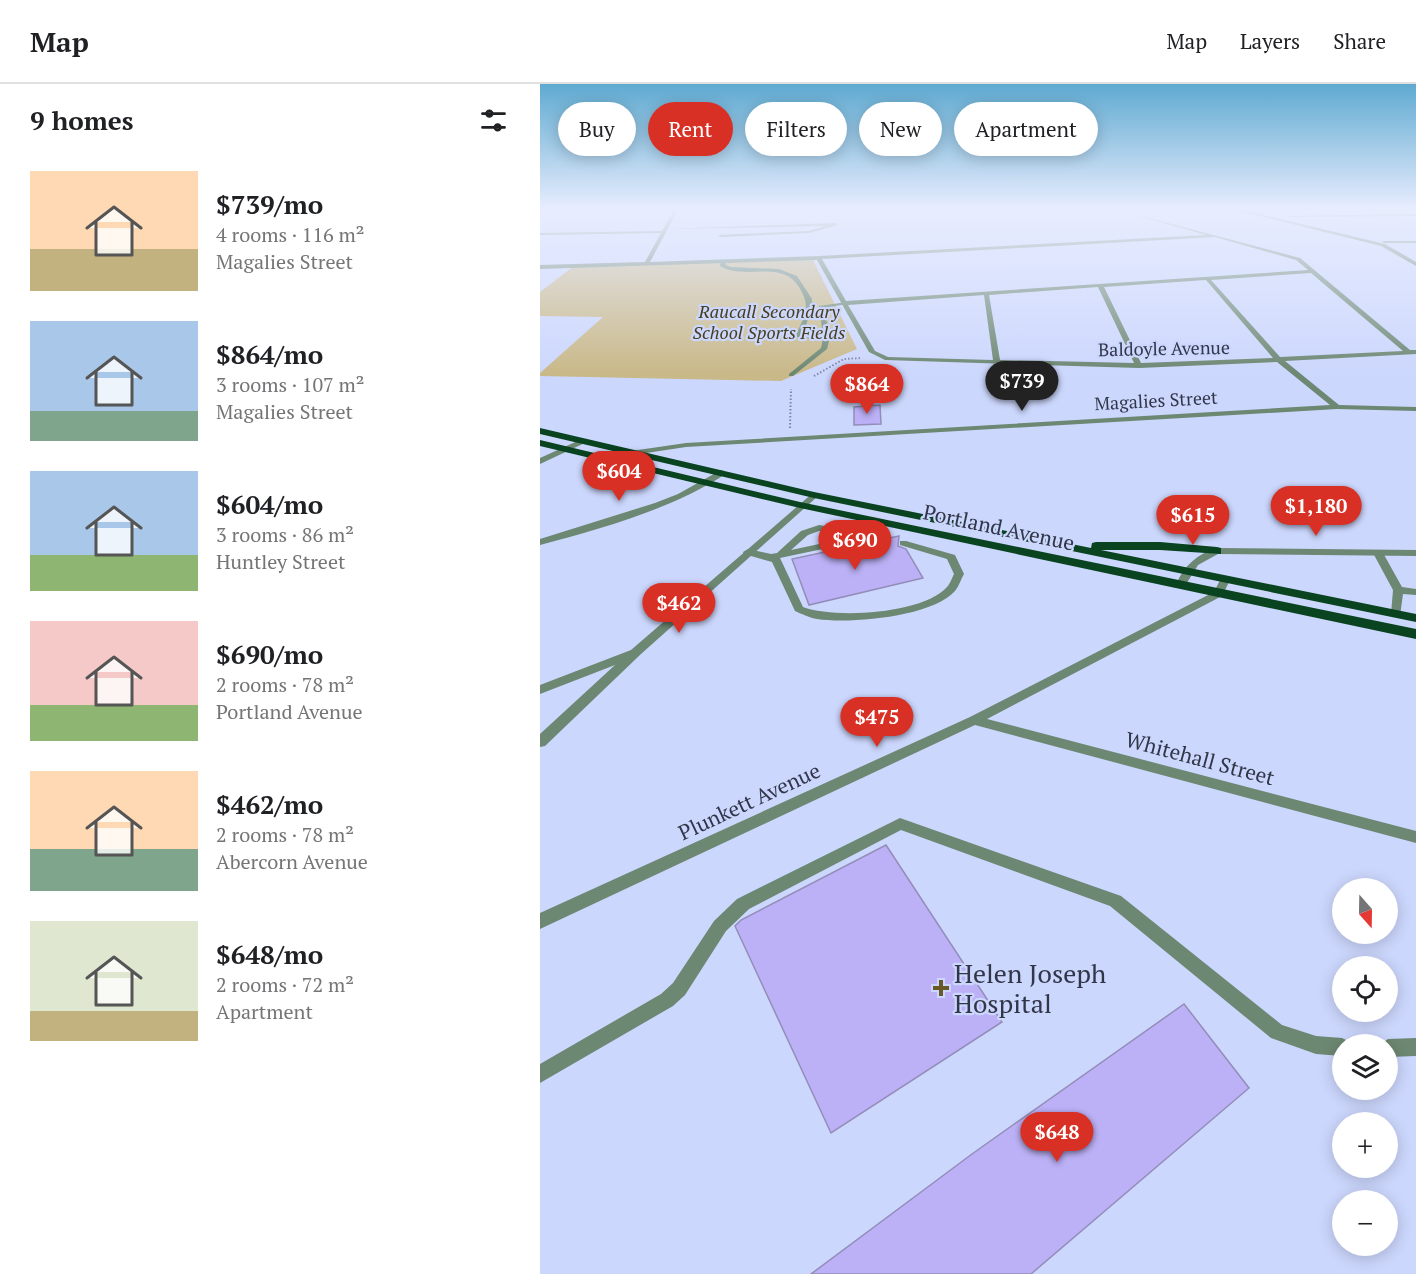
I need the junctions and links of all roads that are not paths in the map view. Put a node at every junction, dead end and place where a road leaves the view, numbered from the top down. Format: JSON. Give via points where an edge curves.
{"nodes":[{"id":1,"x":646,"y":264,"type":"joint"},
{"id":2,"x":658,"y":264,"type":"edge"},
{"id":3,"x":723,"y":264,"type":"edge"},
{"id":4,"x":822,"y":264,"type":"edge"},
{"id":5,"x":1302,"y":264,"type":"edge"},
{"id":6,"x":540,"y":267,"type":"edge"},
{"id":7,"x":1314,"y":271,"type":"junction"},
{"id":8,"x":1207,"y":278,"type":"junction"},
{"id":9,"x":1100,"y":285,"type":"junction"},
{"id":10,"x":986,"y":293,"type":"junction"},
{"id":11,"x":845,"y":303,"type":"junction"},
{"id":12,"x":827,"y":337,"type":"junction"},
{"id":13,"x":1412,"y":352,"type":"edge"},
{"id":14,"x":1278,"y":359,"type":"junction"},
{"id":15,"x":998,"y":363,"type":"junction"},
{"id":16,"x":1140,"y":366,"type":"junction"},
{"id":17,"x":791,"y":375,"type":"dead end"},
{"id":18,"x":1337,"y":407,"type":"junction"},
{"id":19,"x":1416,"y":409,"type":"edge"},
{"id":20,"x":540,"y":431,"type":"edge"},
{"id":21,"x":585,"y":441,"type":"junction"},
{"id":22,"x":540,"y":443,"type":"edge"},
{"id":23,"x":569,"y":450,"type":"junction"},
{"id":24,"x":631,"y":453,"type":"junction"},
{"id":25,"x":540,"y":460,"type":"edge"},
{"id":26,"x":614,"y":462,"type":"junction"},
{"id":27,"x":722,"y":473,"type":"junction"},
{"id":28,"x":707,"y":483,"type":"junction"},
{"id":29,"x":814,"y":495,"type":"junction"},
{"id":30,"x":800,"y":506,"type":"junction"},
{"id":31,"x":883,"y":540,"type":"dead end"},
{"id":32,"x":846,"y":541,"type":"junction"},
{"id":33,"x":540,"y":542,"type":"edge"},
{"id":34,"x":903,"y":543,"type":"dead end"},
{"id":35,"x":1066,"y":546,"type":"junction"},
{"id":36,"x":1217,"y":551,"type":"junction"},
{"id":37,"x":748,"y":552,"type":"junction"},
{"id":38,"x":1378,"y":553,"type":"junction"},
{"id":39,"x":1416,"y":554,"type":"edge"},
{"id":40,"x":776,"y":556,"type":"junction"},
{"id":41,"x":1186,"y":571,"type":"junction"},
{"id":42,"x":1225,"y":580,"type":"junction"},
{"id":43,"x":1181,"y":584,"type":"junction"},
{"id":44,"x":1398,"y":590,"type":"junction"},
{"id":45,"x":1416,"y":592,"type":"edge"},
{"id":46,"x":1218,"y":594,"type":"junction"},
{"id":47,"x":1396,"y":614,"type":"junction"},
{"id":48,"x":1416,"y":618,"type":"edge"},
{"id":49,"x":1416,"y":634,"type":"edge"},
{"id":50,"x":637,"y":651,"type":"junction"},
{"id":51,"x":540,"y":690,"type":"edge"},
{"id":52,"x":974,"y":720,"type":"junction"},
{"id":53,"x":540,"y":742,"type":"edge"},
{"id":54,"x":1416,"y":837,"type":"edge"},
{"id":55,"x":540,"y":921,"type":"edge"},
{"id":56,"x":1332,"y":1046,"type":"edge"},
{"id":57,"x":1416,"y":1047,"type":"edge"},
{"id":58,"x":1398,"y":1048,"type":"edge"},
{"id":59,"x":540,"y":1074,"type":"edge"}],
"edges":[{"from":1,"to":2,"type":"street"},
{"from":1,"to":6,"type":"street"},
{"from":3,"to":12,"type":"street","via":[[730,269],[779,271],[795,277],[809,300],[799,336]]},
{"from":4,"to":11,"type":"street"},
{"from":5,"to":7,"type":"street"},
{"from":7,"to":8,"type":"street"},
{"from":7,"to":13,"type":"street"},
{"from":8,"to":9,"type":"street"},
{"from":8,"to":14,"type":"street"},
{"from":9,"to":10,"type":"street"},
{"from":9,"to":16,"type":"street"},
{"from":10,"to":11,"type":"street"},
{"from":10,"to":15,"type":"street"},
{"from":11,"to":12,"type":"street","via":[[821,307]]},
{"from":11,"to":15,"type":"street","name":"Baldoyle Avenue","via":[[865,341],[878,356],[905,361]]},
{"from":12,"to":17,"type":"street","via":[[824,349]]},
{"from":13,"to":14,"type":"street","name":"Baldoyle Avenue"},
{"from":14,"to":16,"type":"street","name":"Baldoyle Avenue"},
{"from":14,"to":18,"type":"street"},
{"from":15,"to":16,"type":"street","name":"Baldoyle Avenue"},
{"from":18,"to":19,"type":"street","name":"Magalies Street"},
{"from":18,"to":24,"type":"street","name":"Magalies Street","via":[[686,445]]},
{"from":20,"to":21,"type":"main road","name":"Portland Avenue"},
{"from":21,"to":23,"type":"street"},
{"from":21,"to":24,"type":"main road","name":"Portland Avenue"},
{"from":22,"to":23,"type":"main road","name":"Portland Avenue"},
{"from":23,"to":25,"type":"street"},
{"from":23,"to":26,"type":"main road","name":"Portland Avenue"},
{"from":24,"to":26,"type":"street","name":"Magalies Street"},
{"from":24,"to":27,"type":"main road","name":"Portland Avenue"},
{"from":26,"to":28,"type":"main road","name":"Portland Avenue"},
{"from":27,"to":28,"type":"street"},
{"from":27,"to":29,"type":"main road","name":"Portland Avenue"},
{"from":28,"to":30,"type":"main road","name":"Portland Avenue"},
{"from":28,"to":33,"type":"street","via":[[676,498]]},
{"from":29,"to":30,"type":"street"},
{"from":29,"to":35,"type":"main road","name":"Portland Avenue"},
{"from":30,"to":37,"type":"street"},
{"from":30,"to":43,"type":"main road","name":"Portland Avenue"},
{"from":31,"to":32,"type":"street"},
{"from":32,"to":40,"type":"street"},
{"from":32,"to":40,"type":"street","via":[[829,527],[817,527]]},
{"from":34,"to":40,"type":"street","via":[[951,557],[958,571],[954,585],[926,604],[854,618],[827,619],[805,614],[799,609]]},
{"from":35,"to":36,"type":"main road","via":[[1160,546]]},
{"from":35,"to":41,"type":"main road","name":"Portland Avenue"},
{"from":36,"to":38,"type":"street"},
{"from":36,"to":41,"type":"street"},
{"from":37,"to":40,"type":"street"},
{"from":37,"to":50,"type":"street"},
{"from":38,"to":39,"type":"street"},
{"from":38,"to":44,"type":"street"},
{"from":41,"to":42,"type":"main road","name":"Portland Avenue"},
{"from":41,"to":43,"type":"street"},
{"from":42,"to":46,"type":"street"},
{"from":42,"to":47,"type":"main road","name":"Portland Avenue"},
{"from":43,"to":46,"type":"main road","name":"Portland Avenue"},
{"from":44,"to":45,"type":"street"},
{"from":44,"to":47,"type":"street"},
{"from":46,"to":49,"type":"main road","name":"Portland Avenue"},
{"from":46,"to":52,"type":"street","name":"Plunkett Avenue"},
{"from":47,"to":48,"type":"main road","name":"Portland Avenue"},
{"from":50,"to":51,"type":"street"},
{"from":50,"to":53,"type":"street"},
{"from":52,"to":54,"type":"street","name":"Whitehall Street"},
{"from":52,"to":55,"type":"street","name":"Plunkett Avenue"},
{"from":56,"to":59,"type":"street","via":[[1278,1032],[1115,901],[900,824],[743,904],[720,926],[680,989]]},
{"from":57,"to":58,"type":"street"}]}
